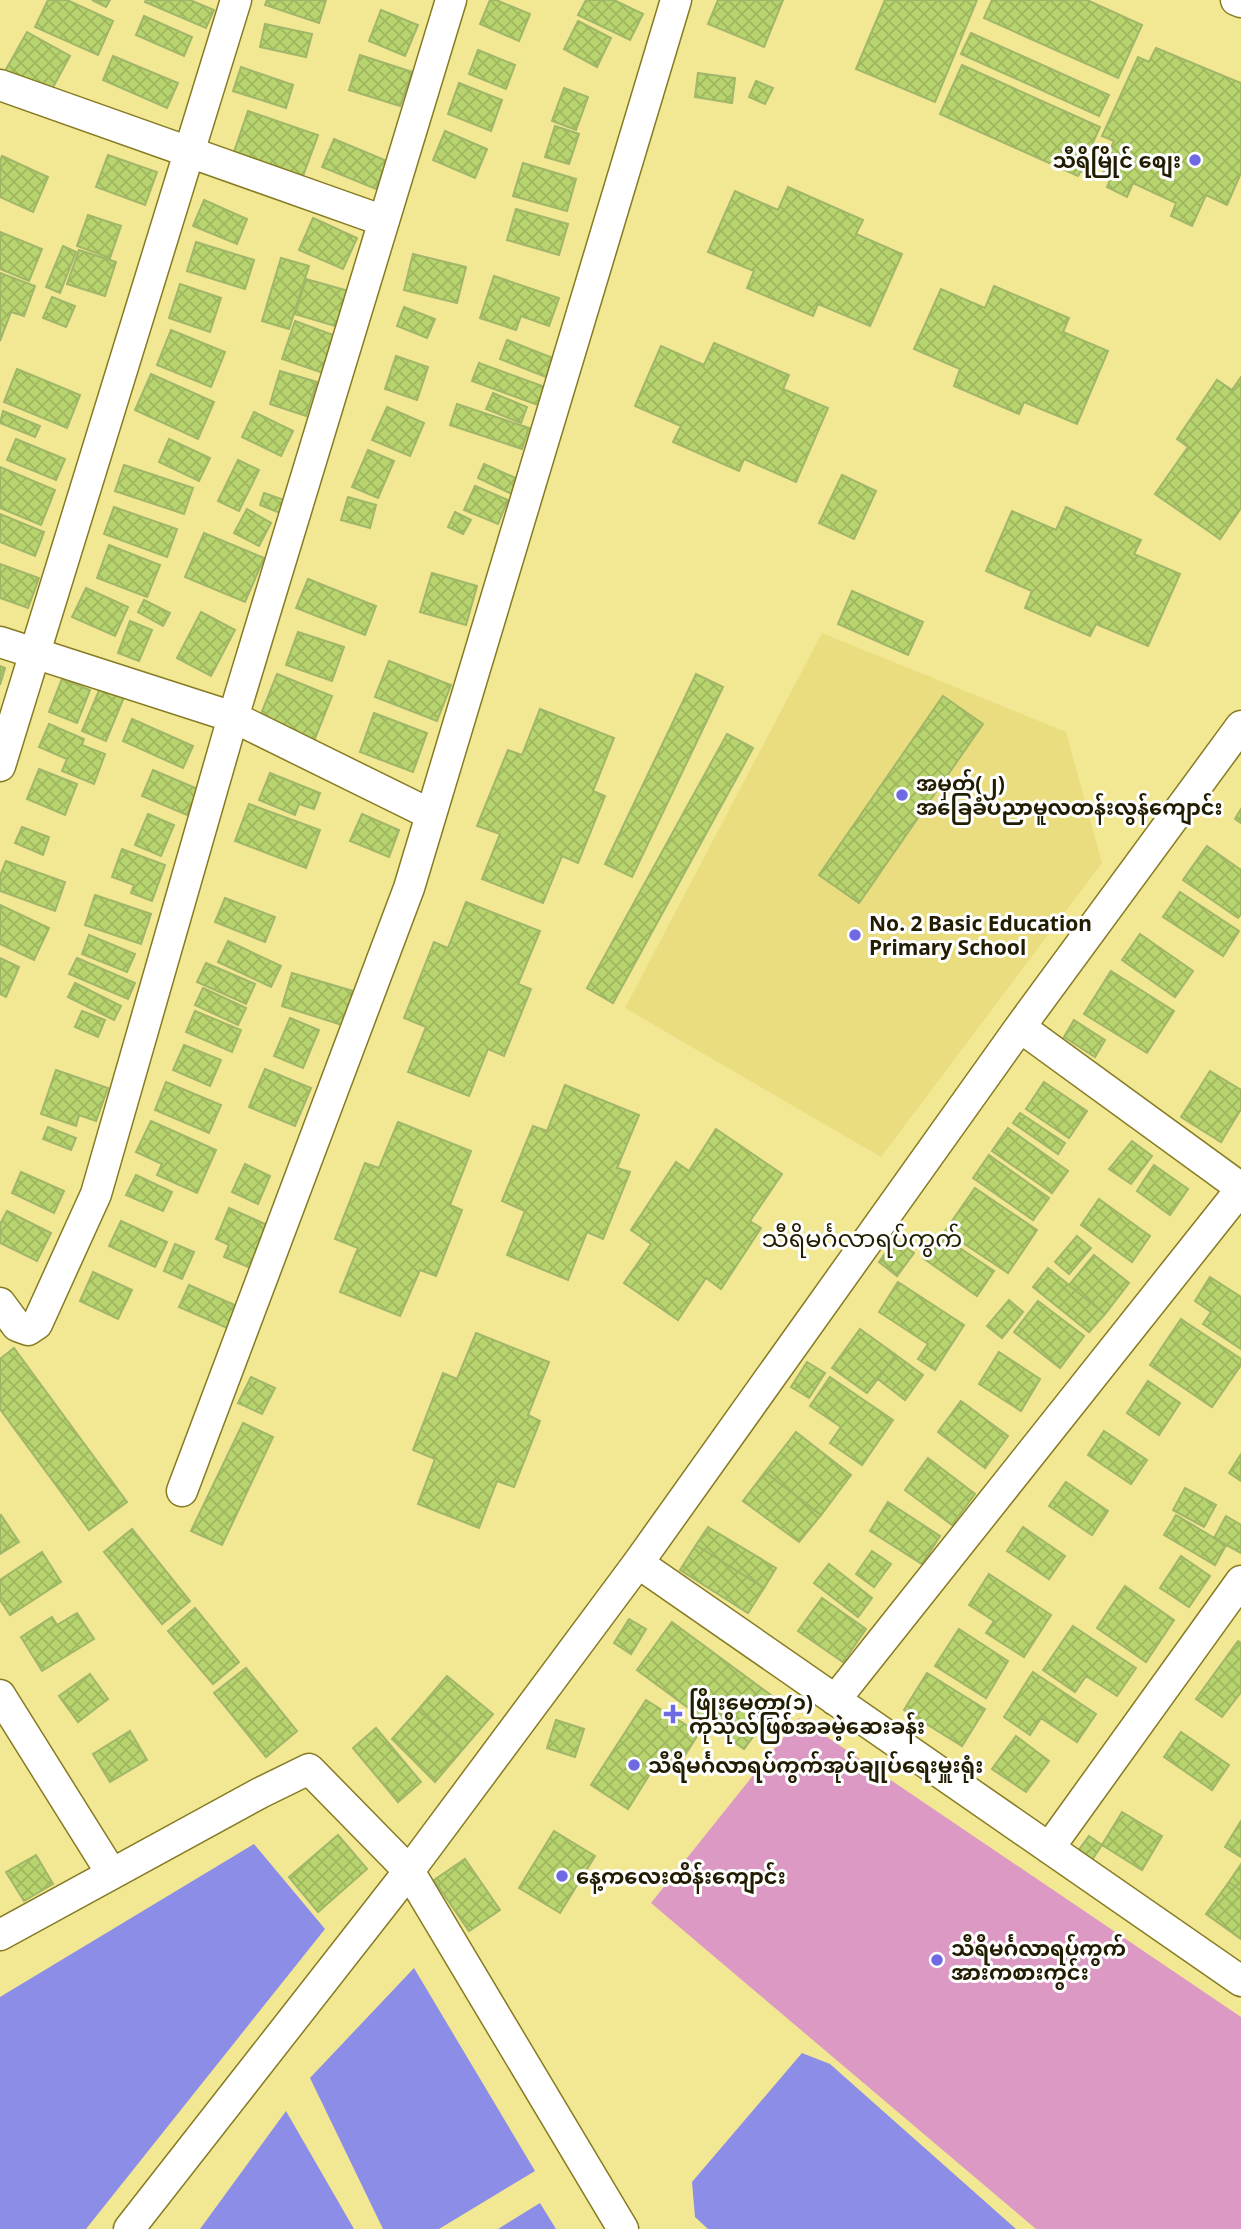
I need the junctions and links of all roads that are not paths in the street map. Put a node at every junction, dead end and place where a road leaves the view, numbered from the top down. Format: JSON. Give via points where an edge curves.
{"nodes":[{"id":1,"x":236,"y":0,"type":"edge"},
{"id":2,"x":452,"y":0,"type":"edge"},
{"id":3,"x":676,"y":0,"type":"edge"},
{"id":4,"x":0,"y":85,"type":"edge"},
{"id":5,"x":188,"y":151,"type":"junction"},
{"id":6,"x":384,"y":221,"type":"junction"},
{"id":7,"x":0,"y":642,"type":"edge"},
{"id":8,"x":34,"y":654,"type":"junction"},
{"id":9,"x":233,"y":717,"type":"junction"},
{"id":10,"x":1241,"y":726,"type":"edge"},
{"id":11,"x":0,"y":766,"type":"edge"},
{"id":12,"x":430,"y":814,"type":"junction"},
{"id":13,"x":1020,"y":1027,"type":"junction"},
{"id":14,"x":1241,"y":1189,"type":"edge"},
{"id":15,"x":0,"y":1303,"type":"edge"},
{"id":16,"x":182,"y":1491,"type":"dead end"},
{"id":17,"x":638,"y":1563,"type":"junction"},
{"id":18,"x":1241,"y":1581,"type":"edge"},
{"id":19,"x":0,"y":1695,"type":"edge"},
{"id":20,"x":835,"y":1700,"type":"junction"},
{"id":21,"x":1049,"y":1848,"type":"junction"},
{"id":22,"x":409,"y":1871,"type":"junction"},
{"id":23,"x":112,"y":1874,"type":"junction"},
{"id":24,"x":0,"y":1935,"type":"edge"},
{"id":25,"x":1240,"y":1979,"type":"edge"},
{"id":26,"x":130,"y":2229,"type":"edge"},
{"id":27,"x":624,"y":2229,"type":"edge"}],
"edges":[{"from":1,"to":5,"type":"street"},
{"from":2,"to":6,"type":"street"},
{"from":3,"to":12,"type":"street"},
{"from":4,"to":5,"type":"street"},
{"from":5,"to":6,"type":"street"},
{"from":5,"to":8,"type":"street"},
{"from":6,"to":9,"type":"street"},
{"from":7,"to":8,"type":"street"},
{"from":8,"to":9,"type":"street"},
{"from":8,"to":11,"type":"street"},
{"from":9,"to":12,"type":"street"},
{"from":9,"to":15,"type":"street","via":[[96,1194],[37,1324],[27,1330],[17,1326]]},
{"from":10,"to":13,"type":"street"},
{"from":12,"to":16,"type":"street","via":[[409,888]]},
{"from":13,"to":14,"type":"street"},
{"from":13,"to":17,"type":"street"},
{"from":14,"to":20,"type":"street"},
{"from":17,"to":20,"type":"street"},
{"from":17,"to":22,"type":"street"},
{"from":18,"to":21,"type":"street"},
{"from":19,"to":23,"type":"street"},
{"from":20,"to":21,"type":"street"},
{"from":21,"to":25,"type":"street"},
{"from":22,"to":23,"type":"street","via":[[309,1769]]},
{"from":22,"to":26,"type":"street"},
{"from":22,"to":27,"type":"street"},
{"from":23,"to":24,"type":"street"}]}
